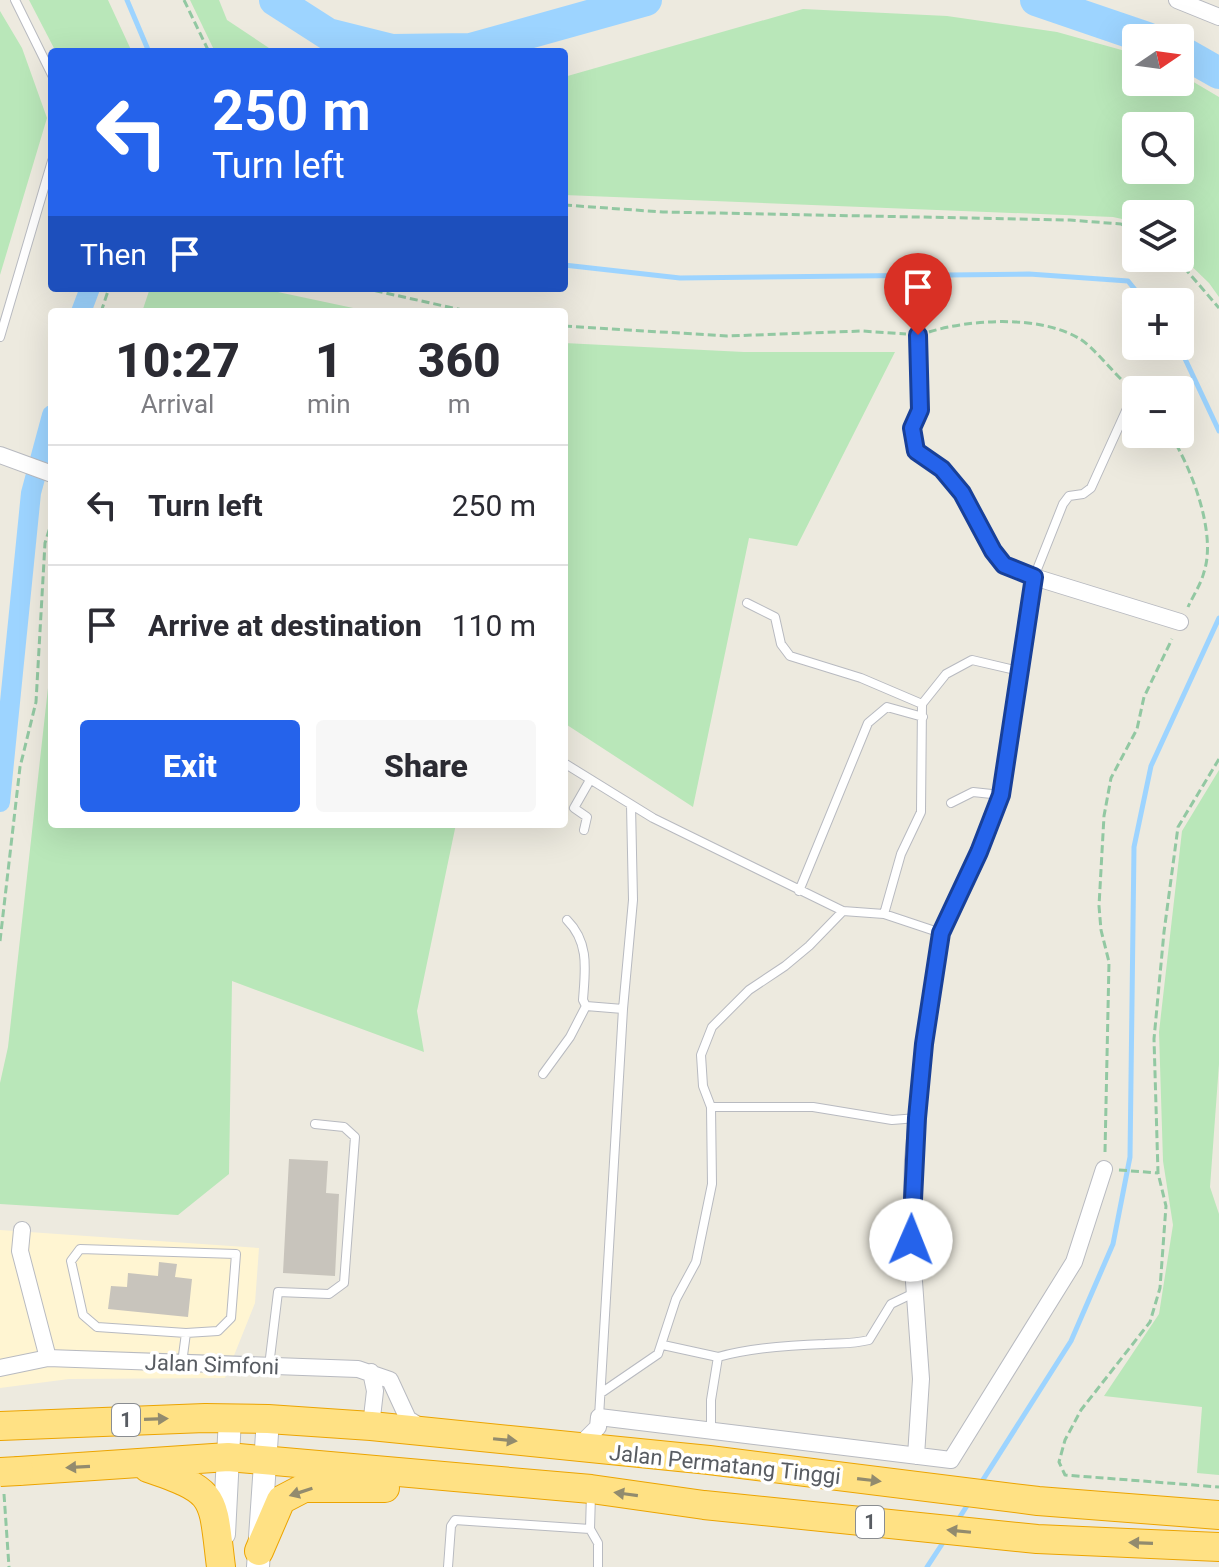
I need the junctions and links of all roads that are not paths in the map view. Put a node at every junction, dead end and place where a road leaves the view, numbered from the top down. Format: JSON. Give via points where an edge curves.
{"nodes":[{"id":1,"x":15,"y":0,"type":"edge"},
{"id":2,"x":1177,"y":0,"type":"edge"},
{"id":3,"x":1219,"y":17,"type":"edge"},
{"id":4,"x":48,"y":67,"type":"edge"},
{"id":5,"x":48,"y":175,"type":"edge"},
{"id":6,"x":918,"y":335,"type":"road end"},
{"id":7,"x":0,"y":337,"type":"edge"},
{"id":8,"x":1122,"y":420,"type":"edge"},
{"id":9,"x":5,"y":456,"type":"edge"},
{"id":10,"x":48,"y":472,"type":"edge"},
{"id":11,"x":1034,"y":577,"type":"junction"},
{"id":12,"x":747,"y":603,"type":"dead end"},
{"id":13,"x":1180,"y":622,"type":"road end"},
{"id":14,"x":1019,"y":671,"type":"junction"},
{"id":15,"x":922,"y":704,"type":"junction"},
{"id":16,"x":923,"y":717,"type":"junction"},
{"id":17,"x":568,"y":766,"type":"edge"},
{"id":18,"x":590,"y":780,"type":"junction"},
{"id":19,"x":1001,"y":795,"type":"junction"},
{"id":20,"x":951,"y":803,"type":"dead end"},
{"id":21,"x":631,"y":805,"type":"junction"},
{"id":22,"x":584,"y":830,"type":"dead end"},
{"id":23,"x":799,"y":891,"type":"junction"},
{"id":24,"x":843,"y":911,"type":"junction"},
{"id":25,"x":884,"y":914,"type":"junction"},
{"id":26,"x":567,"y":920,"type":"dead end"},
{"id":27,"x":941,"y":933,"type":"junction"},
{"id":28,"x":586,"y":1006,"type":"junction"},
{"id":29,"x":623,"y":1009,"type":"junction"},
{"id":30,"x":543,"y":1074,"type":"dead end"},
{"id":31,"x":711,"y":1107,"type":"junction"},
{"id":32,"x":917,"y":1118,"type":"junction"},
{"id":33,"x":315,"y":1124,"type":"dead end"},
{"id":34,"x":1108,"y":1169,"type":"road end"},
{"id":35,"x":22,"y":1230,"type":"dead end"},
{"id":36,"x":915,"y":1293,"type":"junction"},
{"id":37,"x":186,"y":1333,"type":"junction"},
{"id":38,"x":663,"y":1345,"type":"junction"},
{"id":39,"x":718,"y":1357,"type":"junction"},
{"id":40,"x":48,"y":1358,"type":"junction"},
{"id":41,"x":182,"y":1363,"type":"junction"},
{"id":42,"x":269,"y":1366,"type":"junction"},
{"id":43,"x":0,"y":1368,"type":"edge"},
{"id":44,"x":371,"y":1372,"type":"junction"},
{"id":45,"x":601,"y":1393,"type":"junction"},
{"id":46,"x":230,"y":1418,"type":"junction"},
{"id":47,"x":268,"y":1419,"type":"junction"},
{"id":48,"x":599,"y":1422,"type":"junction"},
{"id":49,"x":11,"y":1425,"type":"edge"},
{"id":50,"x":371,"y":1426,"type":"junction"},
{"id":51,"x":711,"y":1431,"type":"junction"},
{"id":52,"x":433,"y":1433,"type":"junction"},
{"id":53,"x":577,"y":1448,"type":"junction"},
{"id":54,"x":648,"y":1454,"type":"junction"},
{"id":55,"x":916,"y":1456,"type":"junction"},
{"id":56,"x":228,"y":1457,"type":"junction"},
{"id":57,"x":265,"y":1461,"type":"junction"},
{"id":58,"x":137,"y":1464,"type":"junction"},
{"id":59,"x":364,"y":1470,"type":"junction"},
{"id":60,"x":7,"y":1477,"type":"edge"},
{"id":61,"x":489,"y":1482,"type":"junction"},
{"id":62,"x":591,"y":1489,"type":"junction"},
{"id":63,"x":1219,"y":1515,"type":"edge"},
{"id":64,"x":590,"y":1529,"type":"junction"},
{"id":65,"x":1219,"y":1547,"type":"edge"},
{"id":66,"x":258,"y":1559,"type":"edge"},
{"id":67,"x":222,"y":1567,"type":"edge"},
{"id":68,"x":448,"y":1567,"type":"edge"},
{"id":69,"x":598,"y":1567,"type":"edge"}],
"edges":[{"from":1,"to":4,"type":"lane"},
{"from":2,"to":3,"type":"street"},
{"from":5,"to":7,"type":"lane"},
{"from":6,"to":11,"type":"lane","via":[[920,410],[912,428],[916,451],[942,469],[962,493],[1004,565]]},
{"from":8,"to":11,"type":"lane","via":[[1091,488],[1063,504]]},
{"from":9,"to":10,"type":"street"},
{"from":11,"to":13,"type":"street"},
{"from":11,"to":14,"type":"street"},
{"from":12,"to":15,"type":"lane","via":[[775,617],[781,644],[790,656]]},
{"from":14,"to":15,"type":"lane","via":[[972,660],[946,674]]},
{"from":14,"to":19,"type":"street"},
{"from":15,"to":16,"type":"lane"},
{"from":16,"to":23,"type":"lane","via":[[887,707],[868,723]]},
{"from":16,"to":25,"type":"lane","via":[[921,812],[901,854]]},
{"from":17,"to":18,"type":"lane"},
{"from":18,"to":21,"type":"lane"},
{"from":18,"to":22,"type":"lane","via":[[574,808],[587,817]]},
{"from":19,"to":20,"type":"lane","via":[[973,792]]},
{"from":19,"to":27,"type":"street"},
{"from":21,"to":23,"type":"lane"},
{"from":21,"to":29,"type":"lane","via":[[633,900]]},
{"from":23,"to":24,"type":"lane"},
{"from":24,"to":25,"type":"lane"},
{"from":24,"to":31,"type":"lane","via":[[712,1027],[701,1055]]},
{"from":25,"to":27,"type":"lane"},
{"from":26,"to":28,"type":"lane","via":[[579,932],[586,958]]},
{"from":27,"to":32,"type":"street"},
{"from":28,"to":29,"type":"lane"},
{"from":28,"to":30,"type":"lane"},
{"from":29,"to":45,"type":"lane"},
{"from":31,"to":32,"type":"lane","via":[[813,1107],[892,1120]]},
{"from":31,"to":38,"type":"lane","via":[[712,1184],[696,1262],[676,1299]]},
{"from":32,"to":36,"type":"street","via":[[911,1240]]},
{"from":33,"to":42,"type":"lane","via":[[344,1127],[355,1137],[344,1283],[329,1294],[278,1292]]},
{"from":34,"to":55,"type":"street","via":[[1074,1262],[951,1460]]},
{"from":35,"to":40,"type":"street","via":[[20,1251]]},
{"from":36,"to":39,"type":"lane","via":[[891,1304],[869,1340],[744,1349]]},
{"from":36,"to":55,"type":"street","via":[[921,1379]]},
{"from":37,"to":37,"type":"lane","via":[[97,1327],[83,1315],[71,1261],[80,1249],[236,1254],[231,1318],[218,1331]]},
{"from":37,"to":41,"type":"lane"},
{"from":38,"to":39,"type":"lane"},
{"from":38,"to":45,"type":"lane","via":[[658,1354]]},
{"from":39,"to":51,"type":"lane"},
{"from":40,"to":41,"type":"street","name":"Jalan Simfoni"},
{"from":40,"to":43,"type":"street","name":"Jalan Simfoni"},
{"from":41,"to":42,"type":"street","name":"Jalan Simfoni"},
{"from":42,"to":44,"type":"street","name":"Jalan Simfoni"},
{"from":44,"to":50,"type":"street"},
{"from":44,"to":52,"type":"street","via":[[390,1380],[408,1419]]},
{"from":45,"to":48,"type":"lane"},
{"from":46,"to":47,"type":"highway","name":"Jalan Permatang Tinggi","number":"1"},
{"from":49,"to":46,"type":"highway","number":"1","one_way":true},
{"from":46,"to":56,"type":"main road"},
{"from":47,"to":50,"type":"highway","name":"Jalan Permatang Tinggi","number":"1"},
{"from":47,"to":57,"type":"main road"},
{"from":48,"to":51,"type":"street"},
{"from":48,"to":53,"type":"street"},
{"from":48,"to":54,"type":"street"},
{"from":50,"to":52,"type":"highway","name":"Jalan Permatang Tinggi","number":"1"},
{"from":50,"to":59,"type":"highway"},
{"from":51,"to":55,"type":"street"},
{"from":52,"to":53,"type":"highway","name":"Jalan Permatang Tinggi","number":"1","one_way":true},
{"from":53,"to":54,"type":"highway","name":"Jalan Permatang Tinggi","number":"1"},
{"from":54,"to":63,"type":"highway","name":"Jalan Permatang Tinggi","number":"1","one_way":true,"via":[[1038,1501]]},
{"from":56,"to":57,"type":"highway","name":"Jalan Permatang Tinggi","number":"1"},
{"from":56,"to":58,"type":"highway","number":"1"},
{"from":56,"to":67,"type":"main road"},
{"from":57,"to":59,"type":"highway","name":"Jalan Permatang Tinggi","number":"1"},
{"from":57,"to":66,"type":"main road"},
{"from":58,"to":60,"type":"highway","number":"1","one_way":true},
{"from":58,"to":67,"type":"highway","via":[[202,1490],[213,1507]]},
{"from":59,"to":61,"type":"highway","name":"Jalan Permatang Tinggi","number":"1"},
{"from":61,"to":62,"type":"highway","name":"Jalan Permatang Tinggi","number":"1"},
{"from":61,"to":66,"type":"highway","one_way":true,"via":[[304,1488],[281,1500]]},
{"from":62,"to":64,"type":"lane","name":"Jalan Permatang Tinggi"},
{"from":65,"to":62,"type":"highway","name":"Jalan Permatang Tinggi","number":"1","one_way":true,"via":[[1037,1539]]},
{"from":64,"to":68,"type":"lane","via":[[455,1520]]},
{"from":64,"to":69,"type":"lane","name":"Jalan Permatang Tinggi","via":[[598,1543]]}]}
